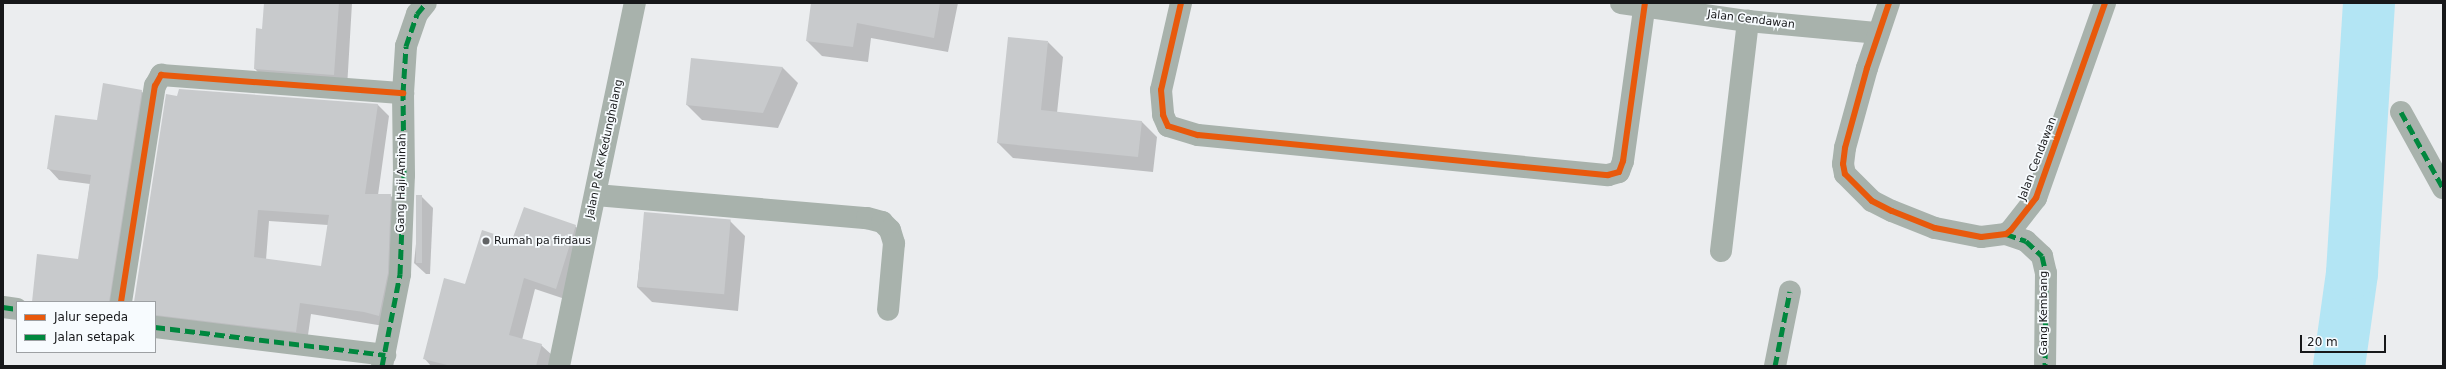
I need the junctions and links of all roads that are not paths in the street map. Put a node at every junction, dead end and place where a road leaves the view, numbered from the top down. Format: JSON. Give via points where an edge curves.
{"nodes":[{"id":1,"x":426,"y":3,"type":"edge"},
{"id":2,"x":635,"y":3,"type":"edge"},
{"id":3,"x":1181,"y":3,"type":"edge"},
{"id":4,"x":1621,"y":3,"type":"edge"},
{"id":5,"x":1889,"y":3,"type":"edge"},
{"id":6,"x":2105,"y":3,"type":"edge"},
{"id":7,"x":1645,"y":4,"type":"edge"},
{"id":8,"x":1748,"y":21,"type":"junction"},
{"id":9,"x":1878,"y":33,"type":"junction"},
{"id":10,"x":403,"y":93,"type":"junction"},
{"id":11,"x":2401,"y":112,"type":"dead end"},
{"id":12,"x":2443,"y":188,"type":"edge"},
{"id":13,"x":596,"y":195,"type":"junction"},
{"id":14,"x":2006,"y":234,"type":"junction"},
{"id":15,"x":1721,"y":251,"type":"dead end"},
{"id":16,"x":1790,"y":291,"type":"dead end"},
{"id":17,"x":121,"y":301,"type":"edge"},
{"id":18,"x":3,"y":307,"type":"edge"},
{"id":19,"x":16,"y":309,"type":"edge"},
{"id":20,"x":888,"y":310,"type":"dead end"},
{"id":21,"x":156,"y":327,"type":"edge"},
{"id":22,"x":383,"y":361,"type":"edge"},
{"id":23,"x":559,"y":366,"type":"edge"},
{"id":24,"x":1775,"y":366,"type":"edge"},
{"id":25,"x":2044,"y":366,"type":"edge"}],
"edges":[{"from":1,"to":10,"type":"street","name":"Gang Haji Aminah","via":[[417,14],[406,46]]},
{"from":2,"to":13,"type":"street","name":"Jalan P & K Kedunghalang"},
{"from":3,"to":7,"type":"street","via":[[1161,90],[1164,115],[1168,126],[1175,129],[1198,135],[1608,175],[1619,172],[1623,161]]},
{"from":4,"to":7,"type":"street","name":"Jalan Cendawan"},
{"from":5,"to":9,"type":"street"},
{"from":6,"to":14,"type":"street","name":"Jalan Cendawan","via":[[2036,198],[2023,218]]},
{"from":7,"to":8,"type":"street","name":"Jalan Cendawan"},
{"from":8,"to":9,"type":"street","name":"Jalan Cendawan"},
{"from":8,"to":15,"type":"street"},
{"from":9,"to":14,"type":"street","via":[[1845,148],[1845,174],[1872,201],[1911,220],[1957,234],[1981,237]]},
{"from":10,"to":17,"type":"street","via":[[161,75],[155,86]]},
{"from":10,"to":22,"type":"street","name":"Gang Haji Aminah","via":[[404,175],[400,274]]},
{"from":11,"to":12,"type":"street"},
{"from":13,"to":20,"type":"street","via":[[867,218],[882,222],[890,230],[894,243]]},
{"from":13,"to":23,"type":"street","name":"Jalan P & K Kedunghalang"},
{"from":14,"to":25,"type":"street","name":"Gang Kembang","via":[[2026,241],[2042,256],[2046,273]]},
{"from":16,"to":24,"type":"street"},
{"from":18,"to":19,"type":"street"},
{"from":21,"to":22,"type":"street"}]}
